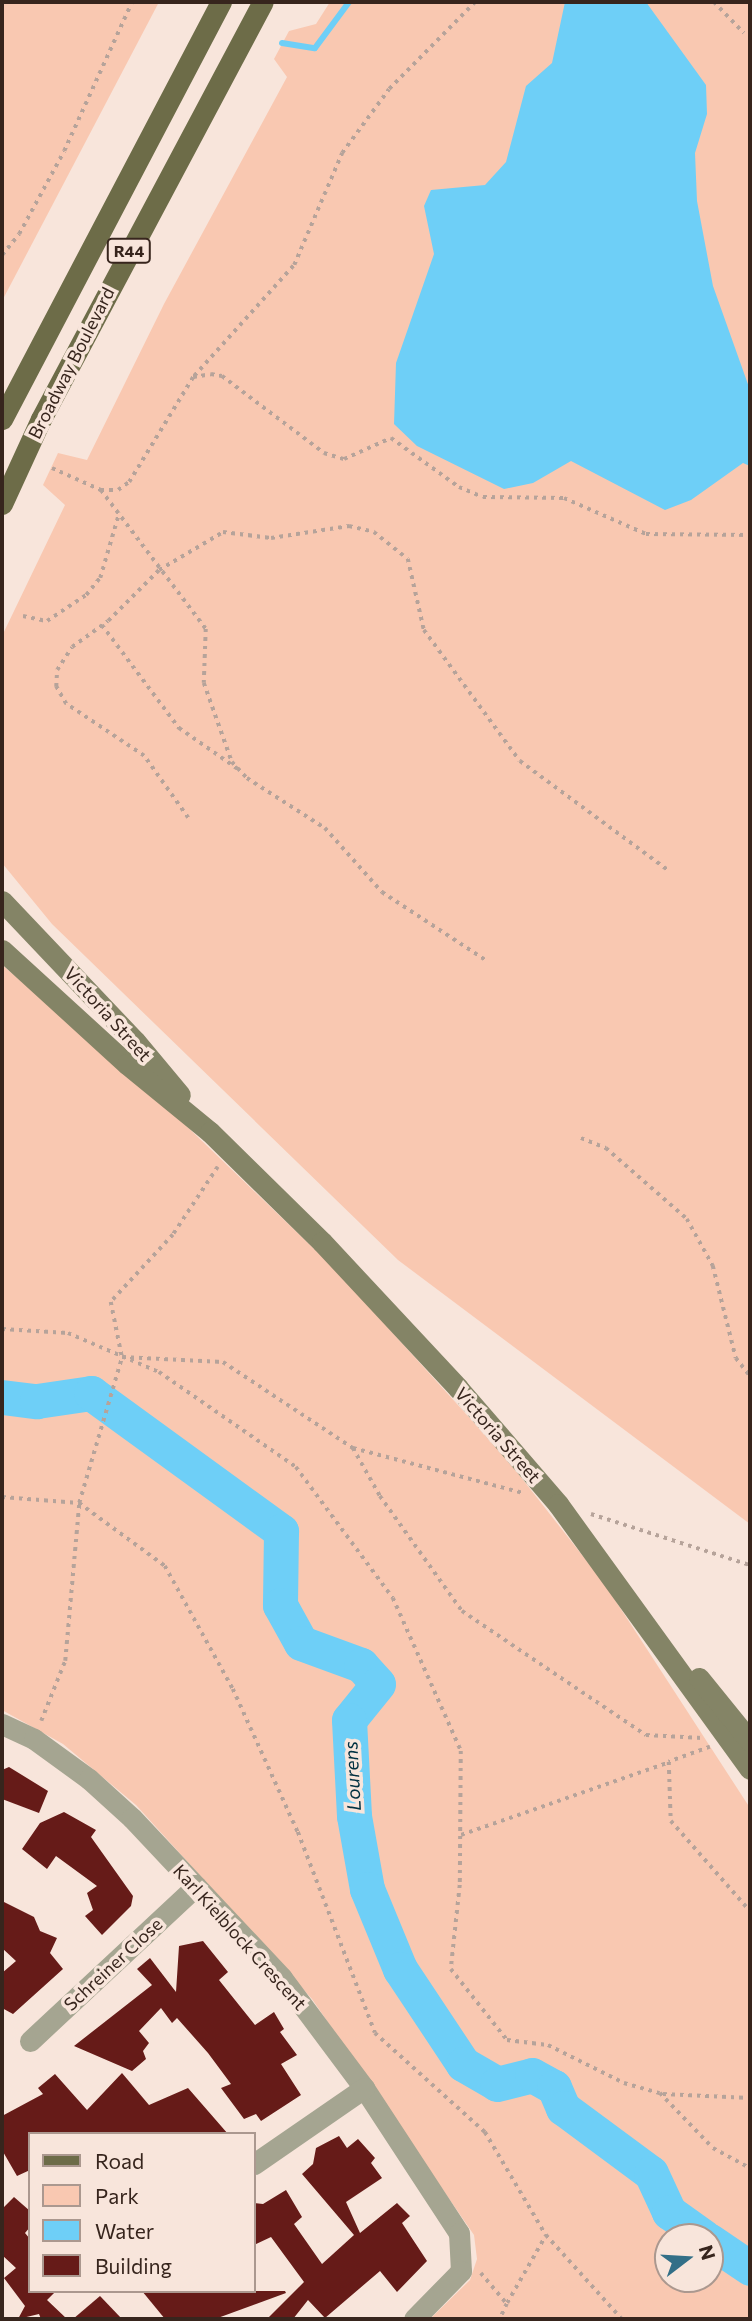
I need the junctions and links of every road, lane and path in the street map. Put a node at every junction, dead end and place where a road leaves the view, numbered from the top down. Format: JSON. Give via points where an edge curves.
{"nodes":[{"id":1,"x":132,"y":2,"type":"edge"},
{"id":2,"x":221,"y":2,"type":"edge"},
{"id":3,"x":263,"y":2,"type":"edge"},
{"id":4,"x":475,"y":2,"type":"edge"},
{"id":5,"x":714,"y":2,"type":"edge"},
{"id":6,"x":744,"y":33,"type":"dead end"},
{"id":7,"x":2,"y":256,"type":"edge"},
{"id":8,"x":193,"y":377,"type":"junction"},
{"id":9,"x":2,"y":419,"type":"edge"},
{"id":10,"x":52,"y":468,"type":"dead end"},
{"id":11,"x":102,"y":490,"type":"junction"},
{"id":12,"x":2,"y":504,"type":"edge"},
{"id":13,"x":119,"y":513,"type":"junction"},
{"id":14,"x":750,"y":535,"type":"edge"},
{"id":15,"x":159,"y":570,"type":"junction"},
{"id":16,"x":23,"y":615,"type":"dead end"},
{"id":17,"x":102,"y":625,"type":"junction"},
{"id":18,"x":239,"y":769,"type":"junction"},
{"id":19,"x":188,"y":818,"type":"dead end"},
{"id":20,"x":668,"y":870,"type":"dead end"},
{"id":21,"x":2,"y":901,"type":"edge"},
{"id":22,"x":2,"y":950,"type":"edge"},
{"id":23,"x":486,"y":961,"type":"dead end"},
{"id":24,"x":210,"y":1132,"type":"junction"},
{"id":25,"x":581,"y":1138,"type":"dead end"},
{"id":26,"x":229,"y":1150,"type":"junction"},
{"id":27,"x":2,"y":1329,"type":"edge"},
{"id":28,"x":122,"y":1357,"type":"junction"},
{"id":29,"x":750,"y":1376,"type":"edge"},
{"id":30,"x":2,"y":1497,"type":"edge"},
{"id":31,"x":79,"y":1503,"type":"junction"},
{"id":32,"x":2,"y":1724,"type":"edge"},
{"id":33,"x":34,"y":1739,"type":"junction"},
{"id":34,"x":740,"y":1740,"type":"edge"},
{"id":35,"x":669,"y":1762,"type":"junction"},
{"id":36,"x":750,"y":1769,"type":"edge"},
{"id":37,"x":461,"y":1835,"type":"junction"},
{"id":38,"x":196,"y":1886,"type":"junction"},
{"id":39,"x":750,"y":1910,"type":"edge"},
{"id":40,"x":30,"y":2041,"type":"dead end"},
{"id":41,"x":364,"y":2088,"type":"junction"},
{"id":42,"x":660,"y":2094,"type":"junction"},
{"id":43,"x":750,"y":2098,"type":"edge"},
{"id":44,"x":256,"y":2163,"type":"edge"},
{"id":45,"x":750,"y":2168,"type":"edge"},
{"id":46,"x":546,"y":2235,"type":"junction"},
{"id":47,"x":462,"y":2262,"type":"junction"},
{"id":48,"x":507,"y":2304,"type":"junction"},
{"id":49,"x":414,"y":2319,"type":"edge"},
{"id":50,"x":500,"y":2319,"type":"edge"},
{"id":51,"x":622,"y":2319,"type":"edge"}],
"edges":[{"from":1,"to":7,"type":"path","via":[[64,151]]},
{"from":2,"to":9,"type":"main road","name":"Broadway Boulevard","number":"R44"},
{"from":3,"to":12,"type":"main road","name":"Broadway Boulevard","number":"R44","via":[[48,407]]},
{"from":4,"to":8,"type":"path","via":[[389,89],[342,153],[294,265]]},
{"from":5,"to":6,"type":"path"},
{"from":8,"to":11,"type":"path","via":[[129,482],[118,490]]},
{"from":8,"to":14,"type":"path","via":[[222,376],[293,432],[324,453],[344,459],[391,438],[458,487],[483,497],[564,498],[646,534]]},
{"from":10,"to":11,"type":"path"},
{"from":11,"to":13,"type":"path"},
{"from":13,"to":15,"type":"path"},
{"from":13,"to":16,"type":"path","via":[[100,578],[86,595],[47,621]]},
{"from":15,"to":17,"type":"path"},
{"from":15,"to":18,"type":"path","via":[[206,629],[204,683],[219,736]]},
{"from":15,"to":20,"type":"path","via":[[223,532],[271,538],[325,527],[374,532],[408,559],[424,630],[520,761]]},
{"from":17,"to":18,"type":"path","via":[[179,728]]},
{"from":17,"to":19,"type":"path","via":[[72,647],[57,670],[56,687],[77,715],[144,756]]},
{"from":18,"to":23,"type":"path","via":[[325,828],[382,892]]},
{"from":21,"to":24,"type":"main road","name":"Victoria Street","via":[[135,1041]]},
{"from":22,"to":24,"type":"main road","name":"Victoria Street","via":[[127,1065]]},
{"from":24,"to":26,"type":"main road","name":"Victoria Street"},
{"from":25,"to":29,"type":"path","via":[[606,1148],[687,1219],[713,1266],[736,1358]]},
{"from":26,"to":28,"type":"path","via":[[173,1235],[111,1303]]},
{"from":26,"to":34,"type":"main road","name":"Victoria Street","via":[[458,1388],[558,1504],[672,1659]]},
{"from":27,"to":28,"type":"path","via":[[68,1332]]},
{"from":28,"to":31,"type":"path"},
{"from":28,"to":34,"type":"path","via":[[223,1362],[352,1448],[380,1496],[462,1611],[646,1735]]},
{"from":28,"to":37,"type":"path","via":[[159,1372],[296,1467],[393,1598],[461,1751]]},
{"from":30,"to":31,"type":"path"},
{"from":31,"to":33,"type":"path","via":[[65,1661]]},
{"from":31,"to":46,"type":"path","via":[[165,1566],[233,1689],[298,1832],[375,2033],[485,2132]]},
{"from":32,"to":33,"type":"street","name":"Karl Kielblock Crescent"},
{"from":33,"to":38,"type":"street","name":"Karl Kielblock Crescent","via":[[89,1779]]},
{"from":34,"to":35,"type":"path"},
{"from":34,"to":36,"type":"main road","name":"Victoria Street"},
{"from":35,"to":37,"type":"path"},
{"from":35,"to":39,"type":"path","via":[[671,1821]]},
{"from":37,"to":42,"type":"path","via":[[451,1969],[507,2040],[548,2045]]},
{"from":38,"to":40,"type":"street","name":"Schreiner Close"},
{"from":38,"to":41,"type":"street","name":"Karl Kielblock Crescent","via":[[282,1978]]},
{"from":41,"to":44,"type":"street"},
{"from":41,"to":47,"type":"street","name":"Karl Kielblock Crescent","via":[[459,2233]]},
{"from":42,"to":43,"type":"path"},
{"from":42,"to":45,"type":"path","via":[[713,2148]]},
{"from":46,"to":48,"type":"path"},
{"from":46,"to":51,"type":"path"},
{"from":47,"to":48,"type":"path"},
{"from":47,"to":49,"type":"street"},
{"from":48,"to":50,"type":"path"}]}
